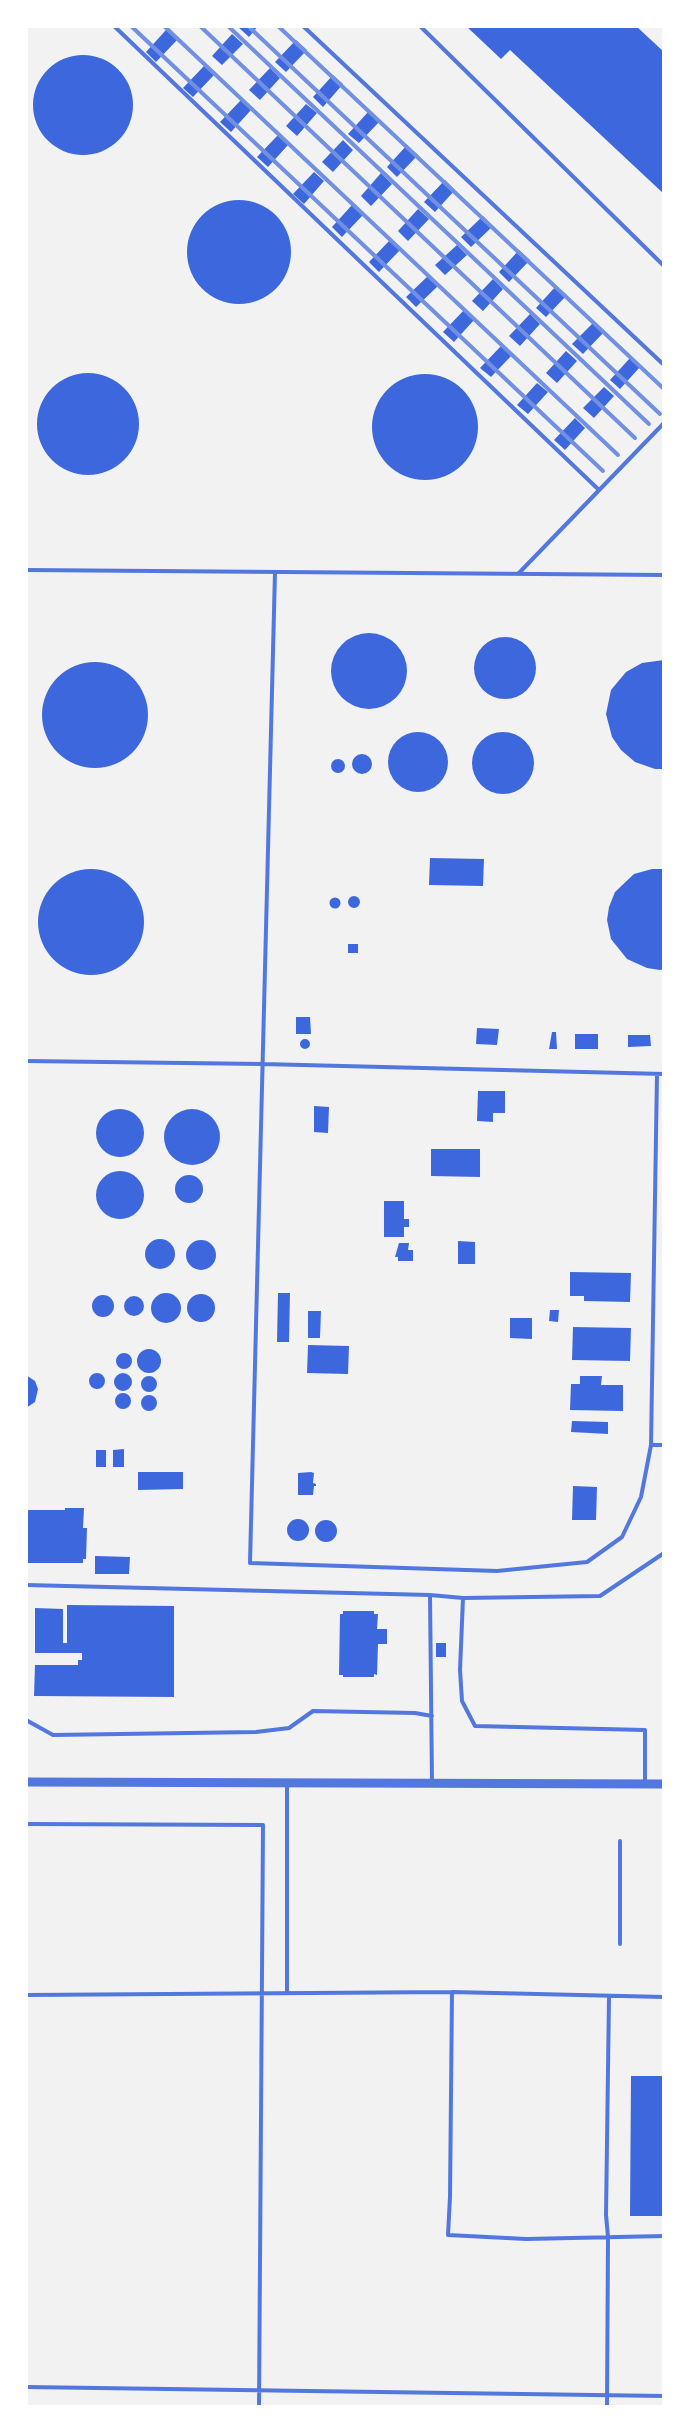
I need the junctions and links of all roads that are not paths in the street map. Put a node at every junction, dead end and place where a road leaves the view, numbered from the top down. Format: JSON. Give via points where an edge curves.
{"nodes":[{"id":1,"x":114,"y":26,"type":"edge"},
{"id":2,"x":303,"y":26,"type":"edge"},
{"id":3,"x":420,"y":26,"type":"edge"},
{"id":4,"x":664,"y":266,"type":"edge"},
{"id":5,"x":664,"y":365,"type":"edge"},
{"id":6,"x":664,"y":423,"type":"edge"},
{"id":7,"x":599,"y":490,"type":"junction"},
{"id":8,"x":26,"y":570,"type":"edge"},
{"id":9,"x":275,"y":572,"type":"junction"},
{"id":10,"x":518,"y":574,"type":"junction"},
{"id":11,"x":664,"y":575,"type":"edge"},
{"id":12,"x":26,"y":1062,"type":"edge"},
{"id":13,"x":262,"y":1064,"type":"junction"},
{"id":14,"x":657,"y":1074,"type":"junction"},
{"id":15,"x":664,"y":1074,"type":"edge"},
{"id":16,"x":651,"y":1445,"type":"junction"},
{"id":17,"x":664,"y":1445,"type":"edge"},
{"id":18,"x":664,"y":1553,"type":"edge"},
{"id":19,"x":26,"y":1585,"type":"edge"},
{"id":20,"x":430,"y":1595,"type":"junction"},
{"id":21,"x":463,"y":1598,"type":"junction"},
{"id":22,"x":432,"y":1716,"type":"junction"},
{"id":23,"x":26,"y":1720,"type":"edge"},
{"id":24,"x":26,"y":1782,"type":"edge"},
{"id":25,"x":287,"y":1783,"type":"junction"},
{"id":26,"x":432,"y":1783,"type":"junction"},
{"id":27,"x":645,"y":1784,"type":"junction"},
{"id":28,"x":664,"y":1784,"type":"edge"},
{"id":29,"x":26,"y":1824,"type":"edge"},
{"id":30,"x":620,"y":1841,"type":"dead end"},
{"id":31,"x":620,"y":1944,"type":"dead end"},
{"id":32,"x":452,"y":1992,"type":"junction"},
{"id":33,"x":262,"y":1993,"type":"junction"},
{"id":34,"x":286,"y":1993,"type":"junction"},
{"id":35,"x":26,"y":1995,"type":"edge"},
{"id":36,"x":609,"y":1997,"type":"junction"},
{"id":37,"x":664,"y":1997,"type":"edge"},
{"id":38,"x":664,"y":2236,"type":"edge"},
{"id":39,"x":608,"y":2237,"type":"junction"},
{"id":40,"x":26,"y":2387,"type":"edge"},
{"id":41,"x":259,"y":2391,"type":"junction"},
{"id":42,"x":607,"y":2395,"type":"junction"},
{"id":43,"x":664,"y":2396,"type":"edge"},
{"id":44,"x":259,"y":2407,"type":"edge"},
{"id":45,"x":607,"y":2407,"type":"edge"}],
"edges":[{"from":1,"to":7,"type":"lane"},
{"from":2,"to":5,"type":"lane"},
{"from":3,"to":4,"type":"lane"},
{"from":6,"to":7,"type":"lane"},
{"from":7,"to":10,"type":"lane"},
{"from":8,"to":9,"type":"lane"},
{"from":9,"to":10,"type":"lane"},
{"from":9,"to":13,"type":"lane"},
{"from":10,"to":11,"type":"lane"},
{"from":12,"to":13,"type":"lane"},
{"from":13,"to":14,"type":"lane"},
{"from":13,"to":16,"type":"lane","via":[[250,1563],[497,1571],[587,1562],[622,1537],[641,1497]]},
{"from":14,"to":15,"type":"lane"},
{"from":14,"to":16,"type":"lane"},
{"from":16,"to":17,"type":"lane"},
{"from":18,"to":21,"type":"lane","via":[[600,1596]]},
{"from":19,"to":20,"type":"lane"},
{"from":20,"to":21,"type":"lane"},
{"from":20,"to":22,"type":"lane"},
{"from":21,"to":27,"type":"lane","via":[[462,1701],[475,1726],[645,1730]]},
{"from":22,"to":23,"type":"lane","via":[[313,1711],[289,1728],[256,1732],[53,1735]]},
{"from":22,"to":26,"type":"lane"},
{"from":24,"to":25,"type":"street"},
{"from":25,"to":26,"type":"street"},
{"from":25,"to":34,"type":"lane"},
{"from":26,"to":27,"type":"street"},
{"from":27,"to":28,"type":"street"},
{"from":29,"to":33,"type":"lane","via":[[263,1825]]},
{"from":30,"to":31,"type":"lane"},
{"from":32,"to":34,"type":"lane"},
{"from":32,"to":36,"type":"lane"},
{"from":32,"to":39,"type":"lane","via":[[448,2234],[526,2239]]},
{"from":33,"to":34,"type":"lane"},
{"from":33,"to":35,"type":"lane"},
{"from":33,"to":41,"type":"lane"},
{"from":36,"to":37,"type":"lane"},
{"from":36,"to":39,"type":"lane"},
{"from":38,"to":39,"type":"lane"},
{"from":39,"to":42,"type":"lane"},
{"from":40,"to":41,"type":"lane"},
{"from":41,"to":42,"type":"lane"},
{"from":41,"to":44,"type":"lane"},
{"from":42,"to":43,"type":"lane"},
{"from":42,"to":45,"type":"lane"}]}
